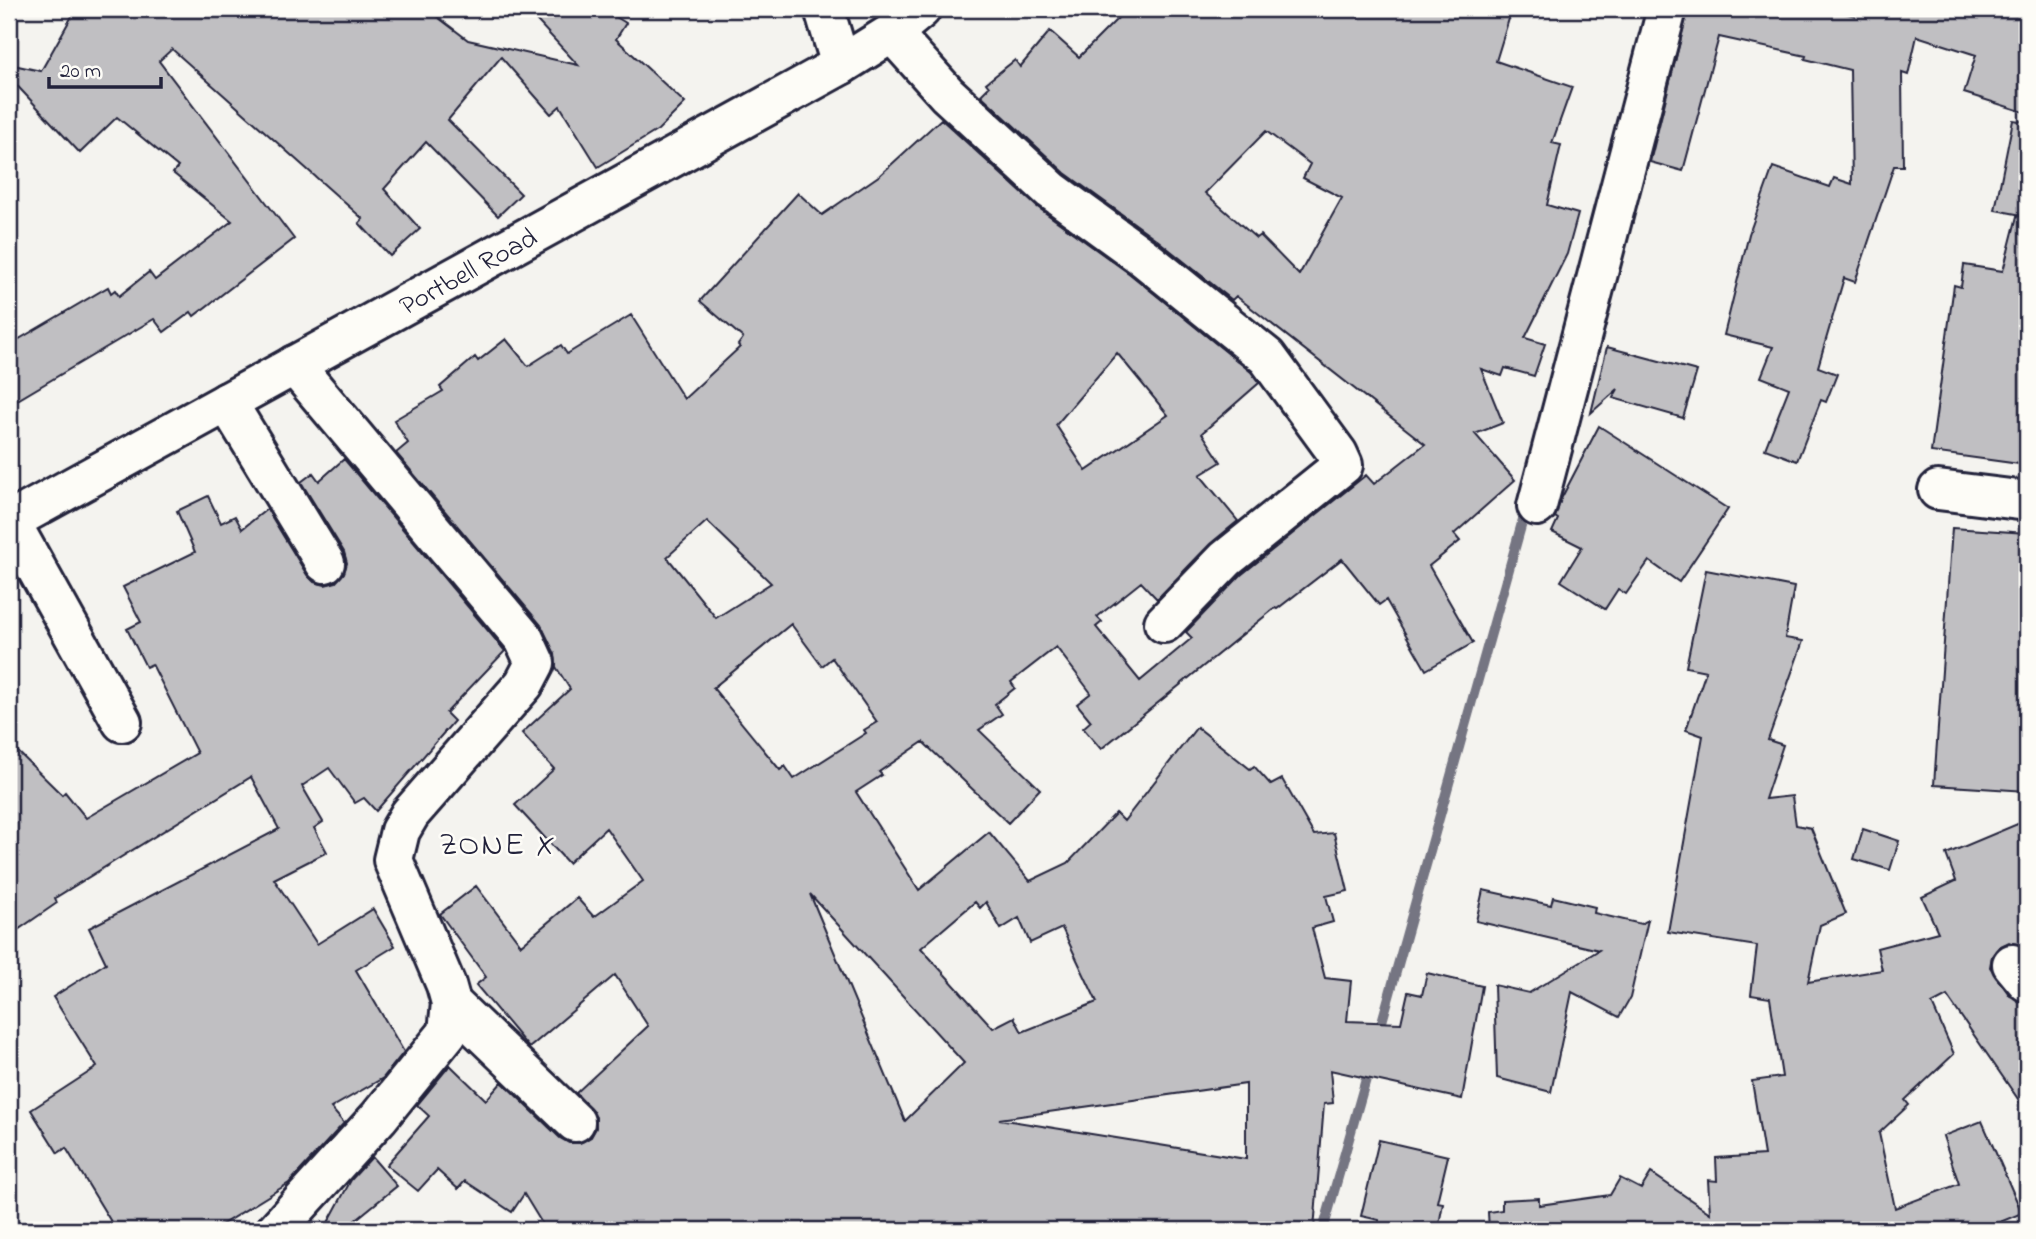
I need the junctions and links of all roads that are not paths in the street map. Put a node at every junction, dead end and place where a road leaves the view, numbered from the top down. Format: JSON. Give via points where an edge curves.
{"nodes":[{"id":1,"x":824,"y":9,"type":"edge"},
{"id":2,"x":921,"y":9,"type":"edge"},
{"id":3,"x":1667,"y":9,"type":"edge"},
{"id":4,"x":892,"y":33,"type":"junction"},
{"id":5,"x":841,"y":65,"type":"junction"},
{"id":6,"x":294,"y":365,"type":"junction"},
{"id":7,"x":227,"y":402,"type":"junction"},
{"id":8,"x":1938,"y":490,"type":"dead end"},
{"id":9,"x":2027,"y":501,"type":"edge"},
{"id":10,"x":1537,"y":506,"type":"dead end"},
{"id":11,"x":9,"y":522,"type":"edge"},
{"id":12,"x":325,"y":563,"type":"dead end"},
{"id":13,"x":1164,"y":623,"type":"dead end"},
{"id":14,"x":122,"y":722,"type":"dead end"},
{"id":15,"x":451,"y":1003,"type":"junction"},
{"id":16,"x":575,"y":1122,"type":"dead end"},
{"id":17,"x":276,"y":1230,"type":"edge"}],
"edges":[{"from":1,"to":5,"type":"street"},
{"from":2,"to":4,"type":"street","name":"Portbell Road"},
{"from":3,"to":10,"type":"street"},
{"from":4,"to":5,"type":"street","name":"Portbell Road"},
{"from":4,"to":13,"type":"street","via":[[947,94],[1051,190],[1267,357],[1338,454],[1343,465],[1226,559]]},
{"from":5,"to":6,"type":"street","name":"Portbell Road"},
{"from":6,"to":7,"type":"street","name":"Portbell Road"},
{"from":6,"to":15,"type":"street","via":[[524,639],[535,663],[524,684],[400,831],[393,860]]},
{"from":7,"to":11,"type":"street","name":"Portbell Road"},
{"from":7,"to":12,"type":"street"},
{"from":8,"to":9,"type":"street"},
{"from":11,"to":14,"type":"street"},
{"from":15,"to":16,"type":"street"},
{"from":15,"to":17,"type":"street","via":[[448,1032],[379,1117]]}]}
